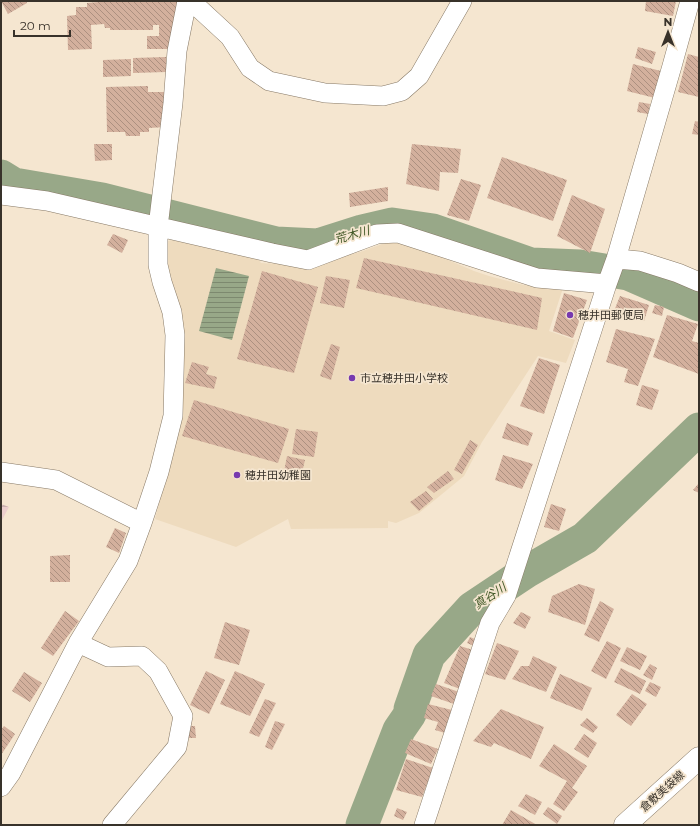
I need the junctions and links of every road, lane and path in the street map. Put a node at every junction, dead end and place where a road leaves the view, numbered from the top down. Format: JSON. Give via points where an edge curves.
{"nodes":[{"id":1,"x":187,"y":1,"type":"edge"},
{"id":2,"x":191,"y":1,"type":"edge"},
{"id":3,"x":462,"y":1,"type":"edge"},
{"id":4,"x":690,"y":1,"type":"edge"},
{"id":5,"x":1,"y":195,"type":"edge"},
{"id":6,"x":160,"y":218,"type":"junction"},
{"id":7,"x":612,"y":271,"type":"junction"},
{"id":8,"x":699,"y":282,"type":"edge"},
{"id":9,"x":1,"y":472,"type":"edge"},
{"id":10,"x":142,"y":523,"type":"junction"},
{"id":11,"x":78,"y":643,"type":"junction"},
{"id":12,"x":699,"y":758,"type":"edge"},
{"id":13,"x":1,"y":787,"type":"edge"},
{"id":14,"x":112,"y":825,"type":"edge"},
{"id":15,"x":424,"y":825,"type":"edge"},
{"id":16,"x":625,"y":825,"type":"edge"}],
"edges":[{"from":1,"to":6,"type":"street","via":[[177,52]]},
{"from":2,"to":3,"type":"street","via":[[230,37],[250,68],[269,81],[325,93],[383,96],[402,91],[419,76]]},
{"from":4,"to":7,"type":"street"},
{"from":5,"to":6,"type":"street"},
{"from":6,"to":7,"type":"street","via":[[272,253],[308,260],[378,234],[398,233],[537,278]]},
{"from":6,"to":10,"type":"street","via":[[158,265],[172,312],[175,335],[173,416],[159,472]]},
{"from":7,"to":8,"type":"street","via":[[640,261]]},
{"from":7,"to":15,"type":"street","via":[[506,596],[490,623]]},
{"from":9,"to":10,"type":"street","via":[[56,480]]},
{"from":10,"to":11,"type":"street","via":[[128,561]]},
{"from":11,"to":13,"type":"street","via":[[11,773]]},
{"from":11,"to":14,"type":"street","via":[[108,657],[142,656],[158,671],[183,716],[177,747]]},
{"from":12,"to":16,"type":"main road","name":"倉敷美袋線"}]}
